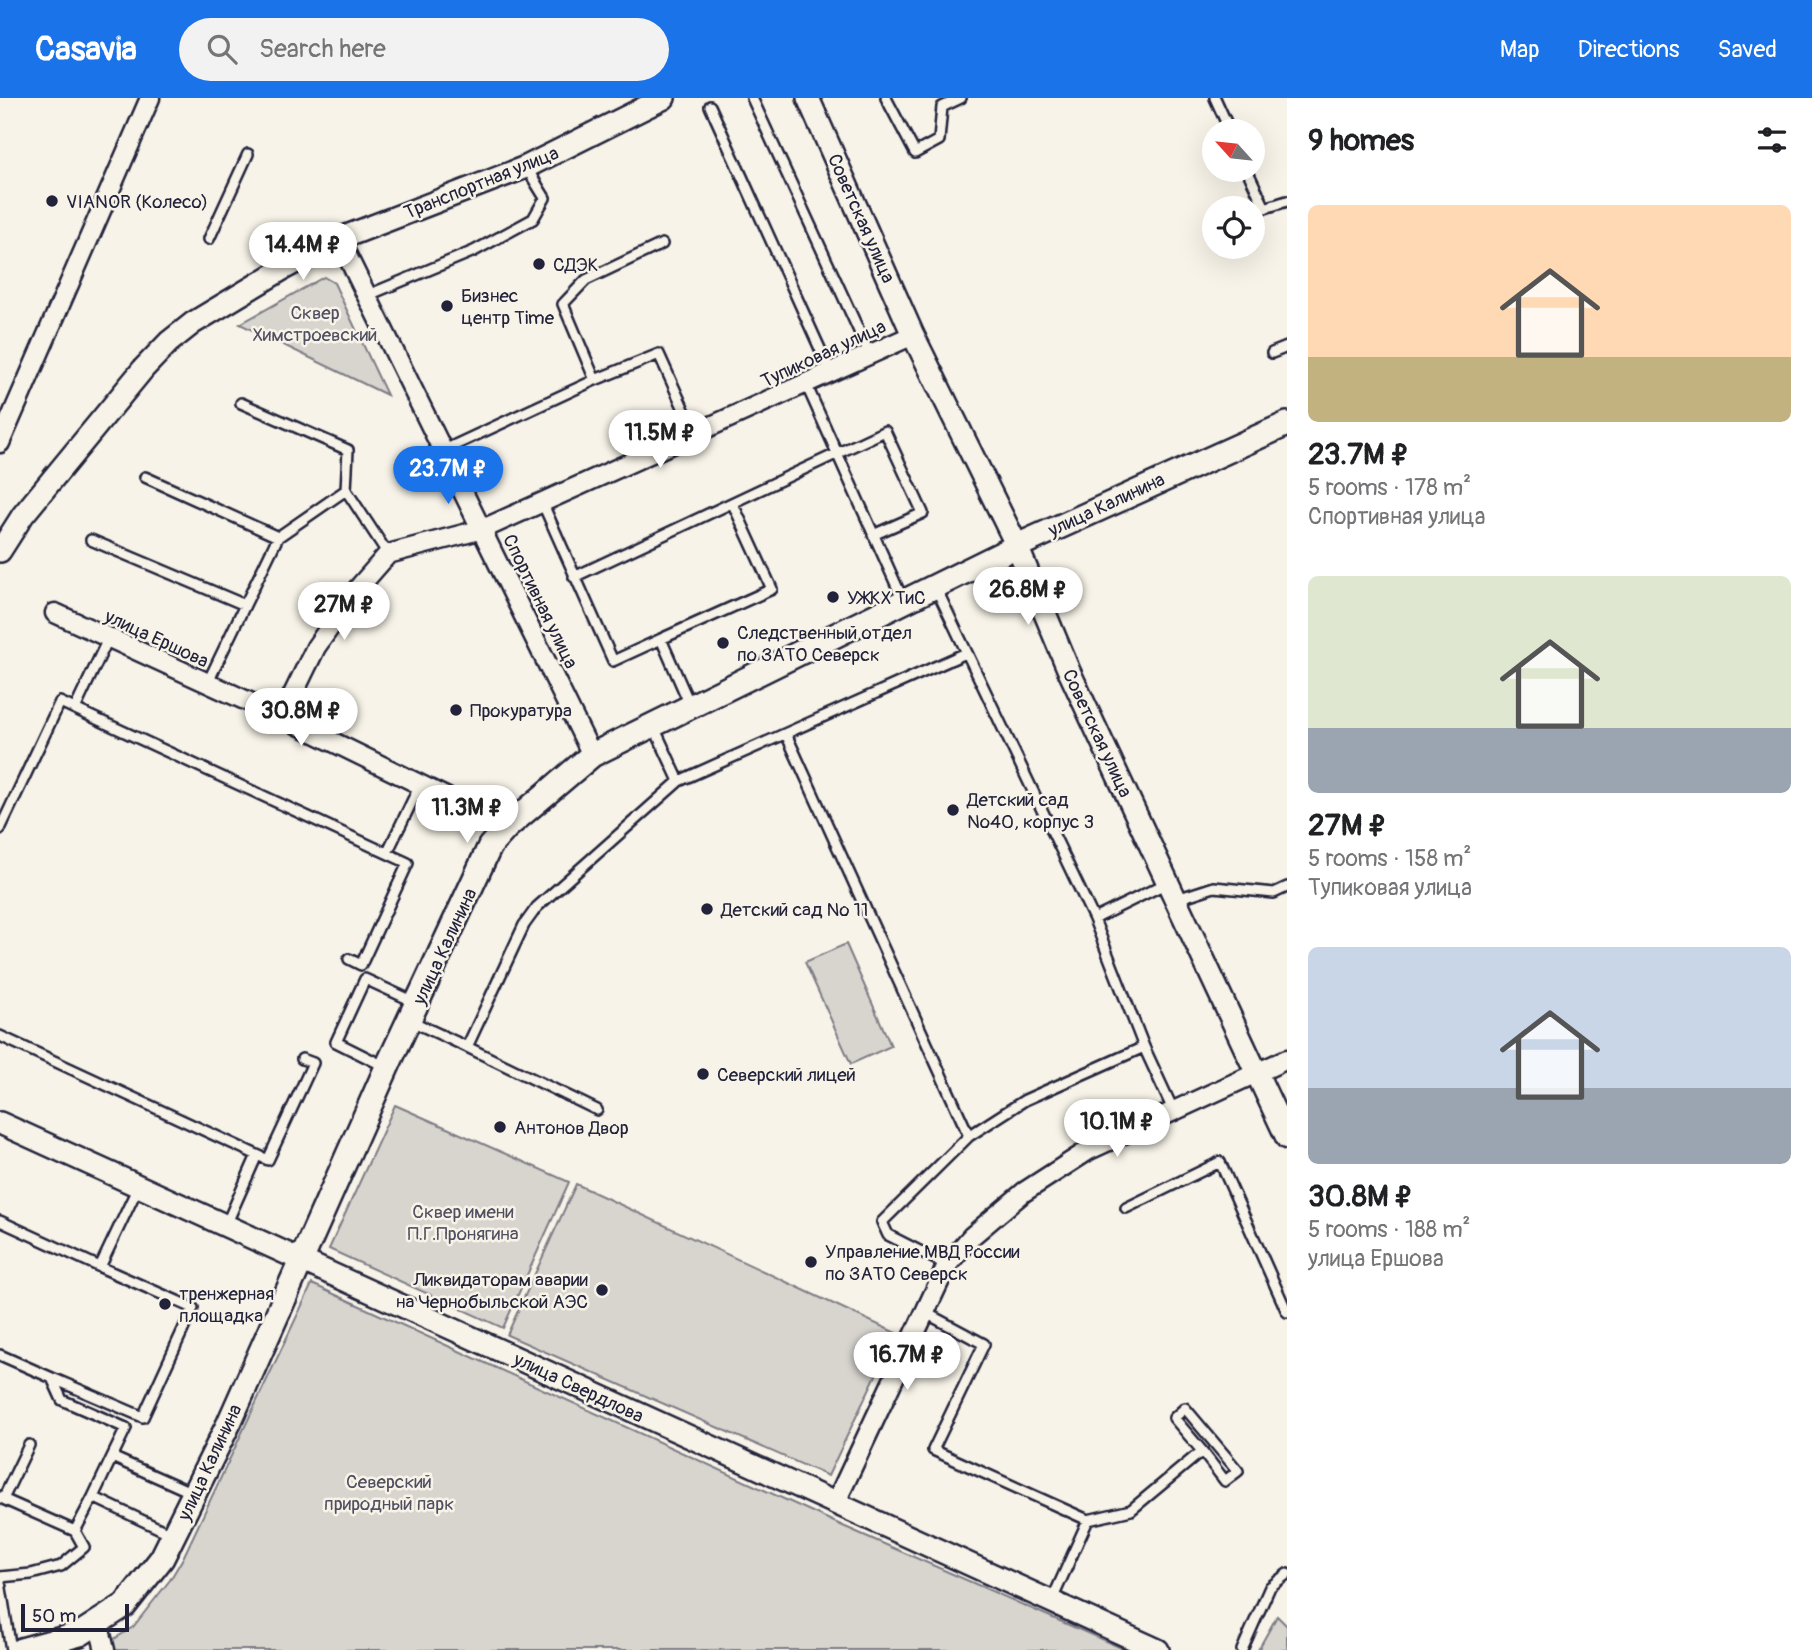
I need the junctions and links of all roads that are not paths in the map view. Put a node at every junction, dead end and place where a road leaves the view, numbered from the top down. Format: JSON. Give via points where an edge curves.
{"nodes":[{"id":1,"x":150,"y":98,"type":"edge"},
{"id":2,"x":664,"y":98,"type":"edge"},
{"id":3,"x":752,"y":98,"type":"edge"},
{"id":4,"x":808,"y":98,"type":"edge"},
{"id":5,"x":886,"y":98,"type":"edge"},
{"id":6,"x":961,"y":98,"type":"edge"},
{"id":7,"x":1215,"y":98,"type":"edge"},
{"id":8,"x":710,"y":106,"type":"dead end"},
{"id":9,"x":1225,"y":119,"type":"edge"},
{"id":10,"x":248,"y":154,"type":"dead end"},
{"id":11,"x":526,"y":167,"type":"junction"},
{"id":12,"x":1253,"y":182,"type":"edge"},
{"id":13,"x":1287,"y":201,"type":"edge"},
{"id":14,"x":209,"y":239,"type":"dead end"},
{"id":15,"x":339,"y":239,"type":"junction"},
{"id":16,"x":662,"y":244,"type":"dead end"},
{"id":17,"x":366,"y":296,"type":"junction"},
{"id":18,"x":913,"y":335,"type":"junction"},
{"id":19,"x":1287,"y":347,"type":"edge"},
{"id":20,"x":1272,"y":353,"type":"dead end"},
{"id":21,"x":870,"y":355,"type":"junction"},
{"id":22,"x":831,"y":373,"type":"junction"},
{"id":23,"x":595,"y":380,"type":"junction"},
{"id":24,"x":806,"y":384,"type":"junction"},
{"id":25,"x":241,"y":403,"type":"dead end"},
{"id":26,"x":1287,"y":424,"type":"edge"},
{"id":27,"x":695,"y":434,"type":"junction"},
{"id":28,"x":0,"y":443,"type":"edge"},
{"id":29,"x":442,"y":451,"type":"junction"},
{"id":30,"x":837,"y":454,"type":"junction"},
{"id":31,"x":145,"y":478,"type":"dead end"},
{"id":32,"x":346,"y":490,"type":"junction"},
{"id":33,"x":542,"y":502,"type":"junction"},
{"id":34,"x":733,"y":504,"type":"junction"},
{"id":35,"x":483,"y":529,"type":"junction"},
{"id":36,"x":873,"y":535,"type":"junction"},
{"id":37,"x":278,"y":537,"type":"junction"},
{"id":38,"x":91,"y":540,"type":"dead end"},
{"id":39,"x":1017,"y":546,"type":"junction"},
{"id":40,"x":0,"y":551,"type":"edge"},
{"id":41,"x":388,"y":554,"type":"junction"},
{"id":42,"x":574,"y":577,"type":"junction"},
{"id":43,"x":935,"y":586,"type":"junction"},
{"id":44,"x":904,"y":601,"type":"junction"},
{"id":45,"x":245,"y":605,"type":"junction"},
{"id":46,"x":55,"y":613,"type":"dead end"},
{"id":47,"x":108,"y":639,"type":"junction"},
{"id":48,"x":661,"y":639,"type":"junction"},
{"id":49,"x":966,"y":653,"type":"junction"},
{"id":50,"x":207,"y":684,"type":"junction"},
{"id":51,"x":691,"y":707,"type":"junction"},
{"id":52,"x":75,"y":709,"type":"junction"},
{"id":53,"x":282,"y":718,"type":"junction"},
{"id":54,"x":653,"y":725,"type":"junction"},
{"id":55,"x":786,"y":734,"type":"junction"},
{"id":56,"x":592,"y":755,"type":"junction"},
{"id":57,"x":679,"y":781,"type":"junction"},
{"id":58,"x":420,"y":785,"type":"junction"},
{"id":59,"x":507,"y":827,"type":"junction"},
{"id":60,"x":0,"y":829,"type":"edge"},
{"id":61,"x":387,"y":853,"type":"junction"},
{"id":62,"x":1287,"y":887,"type":"edge"},
{"id":63,"x":1172,"y":892,"type":"junction"},
{"id":64,"x":1094,"y":919,"type":"junction"},
{"id":65,"x":349,"y":959,"type":"dead end"},
{"id":66,"x":413,"y":1011,"type":"junction"},
{"id":67,"x":0,"y":1036,"type":"edge"},
{"id":68,"x":467,"y":1047,"type":"junction"},
{"id":69,"x":1144,"y":1047,"type":"junction"},
{"id":70,"x":302,"y":1059,"type":"dead end"},
{"id":71,"x":1287,"y":1059,"type":"edge"},
{"id":72,"x":387,"y":1067,"type":"junction"},
{"id":73,"x":1257,"y":1073,"type":"junction"},
{"id":74,"x":597,"y":1111,"type":"dead end"},
{"id":75,"x":1174,"y":1112,"type":"junction"},
{"id":76,"x":0,"y":1122,"type":"edge"},
{"id":77,"x":969,"y":1136,"type":"junction"},
{"id":78,"x":1287,"y":1138,"type":"edge"},
{"id":79,"x":257,"y":1155,"type":"junction"},
{"id":80,"x":138,"y":1186,"type":"junction"},
{"id":81,"x":1126,"y":1208,"type":"dead end"},
{"id":82,"x":0,"y":1221,"type":"edge"},
{"id":83,"x":226,"y":1225,"type":"junction"},
{"id":84,"x":300,"y":1260,"type":"junction"},
{"id":85,"x":947,"y":1265,"type":"junction"},
{"id":86,"x":100,"y":1267,"type":"junction"},
{"id":87,"x":924,"y":1312,"type":"junction"},
{"id":88,"x":1287,"y":1312,"type":"edge"},
{"id":89,"x":0,"y":1354,"type":"edge"},
{"id":90,"x":52,"y":1378,"type":"junction"},
{"id":91,"x":29,"y":1445,"type":"dead end"},
{"id":92,"x":1202,"y":1451,"type":"junction"},
{"id":93,"x":112,"y":1457,"type":"junction"},
{"id":94,"x":195,"y":1494,"type":"junction"},
{"id":95,"x":93,"y":1497,"type":"junction"},
{"id":96,"x":1,"y":1498,"type":"edge"},
{"id":97,"x":835,"y":1504,"type":"junction"},
{"id":98,"x":1088,"y":1520,"type":"junction"},
{"id":99,"x":75,"y":1531,"type":"junction"},
{"id":100,"x":175,"y":1536,"type":"junction"},
{"id":101,"x":1287,"y":1574,"type":"edge"},
{"id":102,"x":0,"y":1577,"type":"edge"},
{"id":103,"x":0,"y":1582,"type":"edge"},
{"id":104,"x":1051,"y":1602,"type":"junction"},
{"id":105,"x":98,"y":1622,"type":"junction"},
{"id":106,"x":10,"y":1650,"type":"edge"},
{"id":107,"x":21,"y":1650,"type":"edge"},
{"id":108,"x":104,"y":1650,"type":"edge"},
{"id":109,"x":1157,"y":1650,"type":"edge"},
{"id":110,"x":1242,"y":1650,"type":"edge"}],
"edges":[{"from":1,"to":28,"type":"street"},
{"from":2,"to":11,"type":"street","name":"Транспортная улица"},
{"from":3,"to":21,"type":"lane"},
{"from":4,"to":18,"type":"street","name":"Советская улица"},
{"from":5,"to":6,"type":"lane","via":[[915,153],[939,139],[943,107]]},
{"from":7,"to":9,"type":"lane"},
{"from":8,"to":22,"type":"lane"},
{"from":10,"to":14,"type":"lane"},
{"from":11,"to":15,"type":"street","name":"Транспортная улица"},
{"from":11,"to":17,"type":"lane","via":[[545,198],[533,219],[474,251]]},
{"from":12,"to":13,"type":"lane","via":[[1265,208]]},
{"from":15,"to":17,"type":"street","name":"Спортивная улица"},
{"from":15,"to":40,"type":"street","name":"Транспортная улица","via":[[169,342],[23,515]]},
{"from":16,"to":23,"type":"lane","via":[[586,280],[563,304]]},
{"from":17,"to":29,"type":"street","name":"Спортивная улица"},
{"from":18,"to":21,"type":"street","name":"Тупиковая улица"},
{"from":18,"to":39,"type":"street","name":"Советская улица"},
{"from":19,"to":20,"type":"lane"},
{"from":21,"to":22,"type":"street","name":"Тупиковая улица"},
{"from":22,"to":24,"type":"street","name":"Тупиковая улица"},
{"from":23,"to":27,"type":"lane","via":[[659,354]]},
{"from":23,"to":29,"type":"lane"},
{"from":24,"to":27,"type":"street","name":"Тупиковая улица"},
{"from":24,"to":30,"type":"lane"},
{"from":25,"to":32,"type":"lane","via":[[348,450]]},
{"from":26,"to":39,"type":"main road","name":"улица Калинина"},
{"from":27,"to":33,"type":"street","name":"Тупиковая улица"},
{"from":29,"to":35,"type":"street","name":"Спортивная улица"},
{"from":30,"to":34,"type":"lane"},
{"from":30,"to":36,"type":"lane"},
{"from":30,"to":36,"type":"lane","via":[[885,431],[923,513]]},
{"from":31,"to":37,"type":"lane"},
{"from":32,"to":37,"type":"lane"},
{"from":32,"to":41,"type":"lane"},
{"from":33,"to":35,"type":"street","name":"Тупиковая улица"},
{"from":33,"to":42,"type":"lane"},
{"from":34,"to":42,"type":"lane"},
{"from":34,"to":48,"type":"lane","via":[[772,589]]},
{"from":35,"to":41,"type":"street","name":"Тупиковая улица"},
{"from":35,"to":56,"type":"street","name":"Спортивная улица"},
{"from":36,"to":44,"type":"lane"},
{"from":37,"to":45,"type":"lane"},
{"from":38,"to":45,"type":"lane"},
{"from":39,"to":43,"type":"main road","name":"улица Калинина"},
{"from":39,"to":63,"type":"street","name":"Советская улица","via":[[1069,671]]},
{"from":41,"to":53,"type":"street","via":[[316,648]]},
{"from":42,"to":48,"type":"lane","via":[[613,662]]},
{"from":43,"to":44,"type":"main road","name":"улица Калинина"},
{"from":43,"to":49,"type":"lane"},
{"from":44,"to":51,"type":"main road","name":"улица Калинина"},
{"from":45,"to":50,"type":"lane"},
{"from":46,"to":47,"type":"street","name":"улица Ершова"},
{"from":47,"to":50,"type":"street","name":"улица Ершова"},
{"from":47,"to":52,"type":"lane"},
{"from":48,"to":51,"type":"lane"},
{"from":49,"to":55,"type":"lane"},
{"from":49,"to":64,"type":"lane"},
{"from":50,"to":53,"type":"street","name":"улица Ершова"},
{"from":51,"to":54,"type":"main road","name":"улица Калинина"},
{"from":52,"to":60,"type":"lane","via":[[60,702]]},
{"from":52,"to":61,"type":"lane"},
{"from":53,"to":58,"type":"street","name":"улица Ершова"},
{"from":54,"to":56,"type":"main road","name":"улица Калинина"},
{"from":54,"to":57,"type":"lane"},
{"from":55,"to":57,"type":"lane"},
{"from":55,"to":77,"type":"lane"},
{"from":56,"to":59,"type":"main road","name":"улица Калинина"},
{"from":57,"to":68,"type":"lane","via":[[537,907],[524,925]]},
{"from":58,"to":59,"type":"street","name":"улица Ершова"},
{"from":58,"to":61,"type":"lane"},
{"from":59,"to":66,"type":"main road","name":"улица Калинина","via":[[490,846]]},
{"from":61,"to":65,"type":"lane","via":[[408,863],[361,965]]},
{"from":62,"to":63,"type":"lane","via":[[1274,893],[1214,887]]},
{"from":63,"to":64,"type":"lane"},
{"from":63,"to":73,"type":"street","name":"Советская улица"},
{"from":64,"to":69,"type":"lane"},
{"from":66,"to":68,"type":"lane"},
{"from":66,"to":72,"type":"main road","name":"улица Калинина"},
{"from":66,"to":72,"type":"lane","via":[[365,979],[336,1042]]},
{"from":67,"to":79,"type":"lane"},
{"from":68,"to":74,"type":"lane"},
{"from":69,"to":75,"type":"lane"},
{"from":69,"to":77,"type":"lane","via":[[1025,1100]]},
{"from":70,"to":79,"type":"lane","via":[[313,1063],[268,1160]]},
{"from":71,"to":73,"type":"street"},
{"from":72,"to":84,"type":"main road","name":"улица Калинина"},
{"from":73,"to":75,"type":"street"},
{"from":73,"to":78,"type":"street","name":"Советская улица"},
{"from":75,"to":85,"type":"street","via":[[1089,1150],[1024,1192],[972,1236]]},
{"from":76,"to":80,"type":"street","name":"улица Свердлова"},
{"from":77,"to":85,"type":"lane","via":[[882,1222],[888,1235]]},
{"from":79,"to":83,"type":"lane"},
{"from":80,"to":83,"type":"street","name":"улица Свердлова"},
{"from":80,"to":86,"type":"lane"},
{"from":81,"to":88,"type":"lane","via":[[1220,1162]]},
{"from":82,"to":86,"type":"lane"},
{"from":83,"to":84,"type":"street","name":"улица Свердлова"},
{"from":84,"to":94,"type":"main road","name":"улица Калинина"},
{"from":84,"to":97,"type":"street","name":"улица Свердлова"},
{"from":85,"to":87,"type":"street"},
{"from":86,"to":90,"type":"lane","via":[[193,1308],[143,1417]]},
{"from":87,"to":97,"type":"street"},
{"from":87,"to":98,"type":"lane","via":[[984,1344],[933,1450]]},
{"from":89,"to":90,"type":"lane"},
{"from":90,"to":93,"type":"lane","via":[[62,1400],[126,1428]]},
{"from":91,"to":96,"type":"lane"},
{"from":92,"to":92,"type":"lane","via":[[1226,1481],[1238,1471],[1185,1408],[1174,1418]]},
{"from":92,"to":98,"type":"lane","via":[[1131,1510]]},
{"from":93,"to":94,"type":"lane"},
{"from":93,"to":95,"type":"lane"},
{"from":94,"to":100,"type":"main road","name":"улица Калинина"},
{"from":95,"to":99,"type":"lane"},
{"from":95,"to":100,"type":"lane"},
{"from":96,"to":99,"type":"lane"},
{"from":97,"to":104,"type":"street","name":"улица Свердлова"},
{"from":98,"to":104,"type":"lane"},
{"from":99,"to":102,"type":"lane","via":[[84,1547],[61,1566]]},
{"from":100,"to":105,"type":"main road","name":"улица Калинина","via":[[125,1605]]},
{"from":101,"to":110,"type":"lane","via":[[1270,1587]]},
{"from":103,"to":106,"type":"lane"},
{"from":104,"to":109,"type":"street","name":"улица Свердлова"},
{"from":105,"to":107,"type":"main road","name":"улица Калинина","via":[[80,1633]]},
{"from":105,"to":108,"type":"street"}]}
